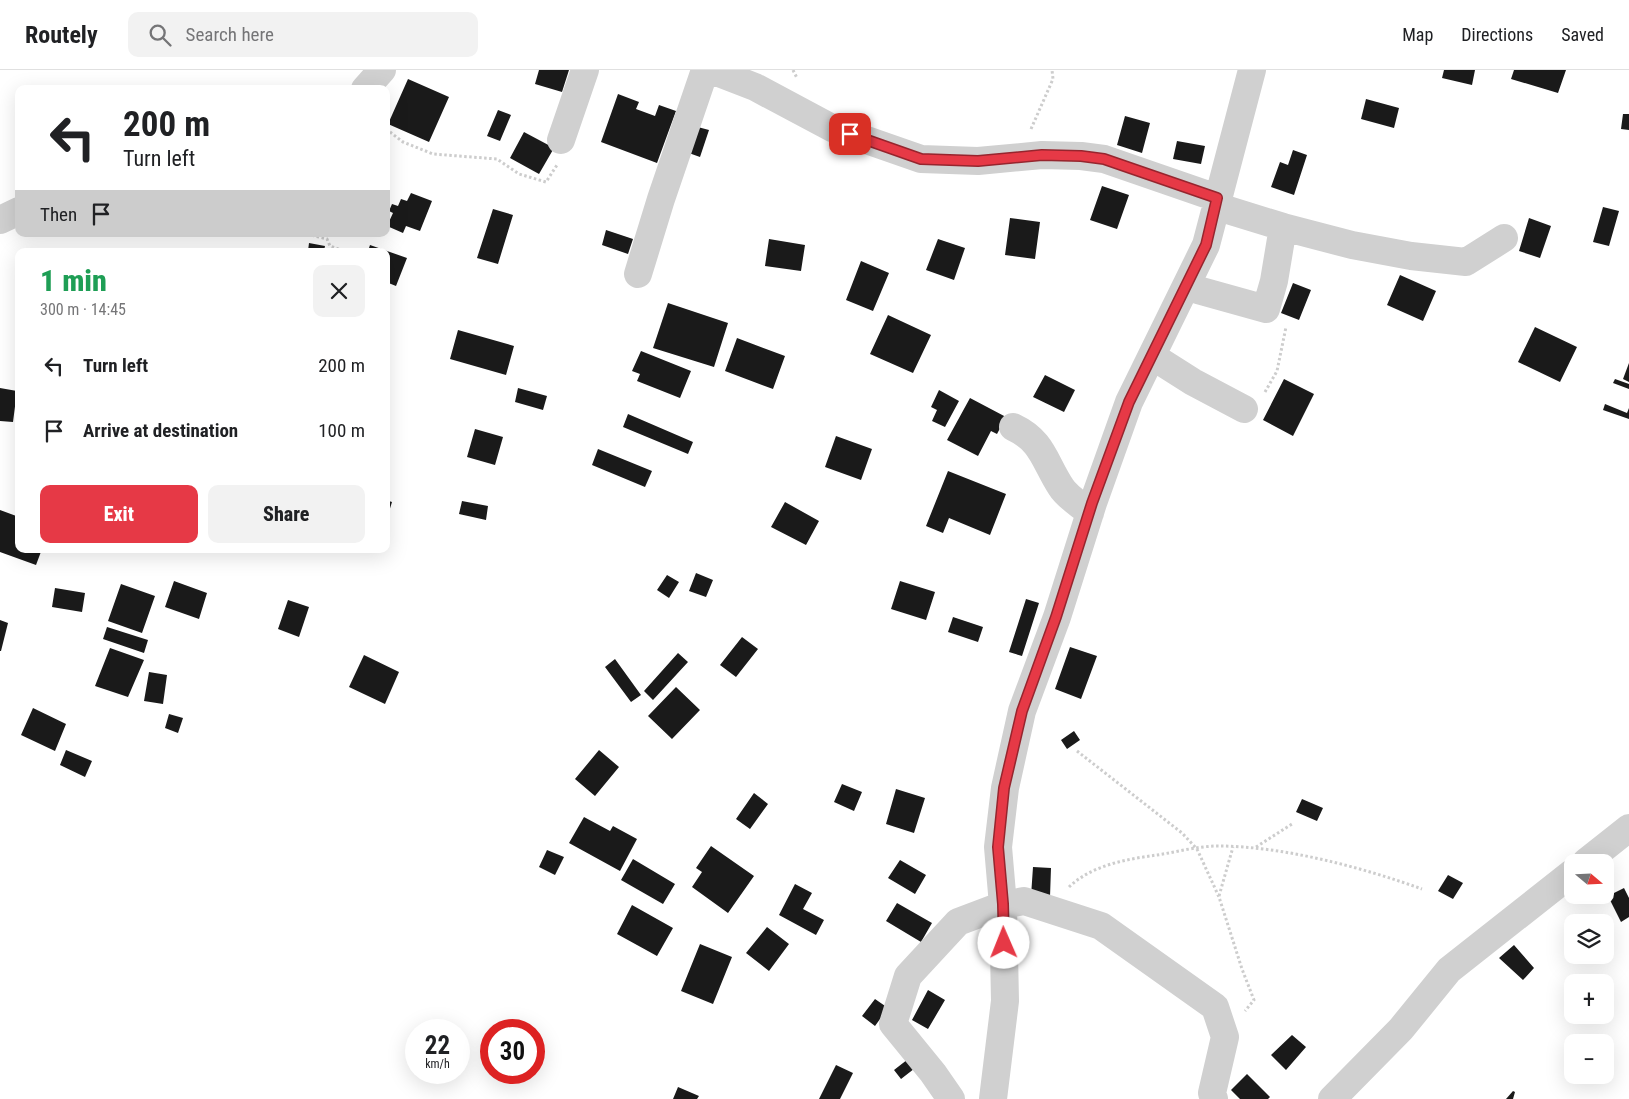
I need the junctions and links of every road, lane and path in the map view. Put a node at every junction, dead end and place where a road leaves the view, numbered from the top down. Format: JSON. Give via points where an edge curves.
{"nodes":[{"id":1,"x":382,"y":70,"type":"edge"},
{"id":2,"x":585,"y":70,"type":"edge"},
{"id":3,"x":705,"y":70,"type":"edge"},
{"id":4,"x":711,"y":70,"type":"edge"},
{"id":5,"x":1052,"y":70,"type":"edge"},
{"id":6,"x":1252,"y":70,"type":"edge"},
{"id":7,"x":369,"y":85,"type":"edge"},
{"id":8,"x":390,"y":132,"type":"edge"},
{"id":9,"x":561,"y":140,"type":"joint"},
{"id":10,"x":1019,"y":157,"type":"junction"},
{"id":11,"x":1216,"y":202,"type":"junction"},
{"id":12,"x":15,"y":213,"type":"edge"},
{"id":13,"x":0,"y":220,"type":"edge"},
{"id":14,"x":1283,"y":227,"type":"junction"},
{"id":15,"x":318,"y":237,"type":"edge"},
{"id":16,"x":1504,"y":238,"type":"dead end"},
{"id":17,"x":336,"y":248,"type":"edge"},
{"id":18,"x":638,"y":274,"type":"dead end"},
{"id":19,"x":1187,"y":287,"type":"junction"},
{"id":20,"x":1266,"y":309,"type":"junction"},
{"id":21,"x":1152,"y":356,"type":"junction"},
{"id":22,"x":1244,"y":409,"type":"joint"},
{"id":23,"x":1013,"y":428,"type":"dead end"},
{"id":24,"x":1090,"y":513,"type":"junction"},
{"id":25,"x":1077,"y":752,"type":"dead end"},
{"id":26,"x":1292,"y":824,"type":"dead end"},
{"id":27,"x":1629,"y":828,"type":"edge"},
{"id":28,"x":1233,"y":847,"type":"junction"},
{"id":29,"x":1256,"y":848,"type":"junction"},
{"id":30,"x":1197,"y":849,"type":"junction"},
{"id":31,"x":1596,"y":854,"type":"edge"},
{"id":32,"x":1564,"y":879,"type":"edge"},
{"id":33,"x":1422,"y":889,"type":"dead end"},
{"id":34,"x":1219,"y":897,"type":"junction"},
{"id":35,"x":1003,"y":904,"type":"junction"},
{"id":36,"x":1047,"y":908,"type":"junction"},
{"id":37,"x":1225,"y":1037,"type":"junction"},
{"id":38,"x":950,"y":1099,"type":"edge"},
{"id":39,"x":993,"y":1099,"type":"edge"},
{"id":40,"x":1214,"y":1099,"type":"edge"},
{"id":41,"x":1332,"y":1099,"type":"edge"}],
"edges":[{"from":1,"to":7,"type":"street"},
{"from":2,"to":9,"type":"street"},
{"from":3,"to":18,"type":"street"},
{"from":4,"to":10,"type":"street","via":[[755,87],[832,128],[921,159],[978,161]]},
{"from":5,"to":10,"type":"path","via":[[1052,79]]},
{"from":6,"to":11,"type":"street"},
{"from":8,"to":9,"type":"path","via":[[403,142],[433,154],[497,159],[519,174],[546,182],[558,163]]},
{"from":10,"to":11,"type":"street","via":[[1042,155],[1104,159]]},
{"from":11,"to":14,"type":"street"},
{"from":11,"to":19,"type":"street","via":[[1206,245]]},
{"from":12,"to":13,"type":"street"},
{"from":14,"to":16,"type":"street","via":[[1352,245],[1466,262]]},
{"from":14,"to":20,"type":"street"},
{"from":15,"to":17,"type":"path"},
{"from":19,"to":20,"type":"street"},
{"from":19,"to":21,"type":"street"},
{"from":20,"to":22,"type":"path","via":[[1286,326],[1277,370],[1267,390]]},
{"from":21,"to":22,"type":"street"},
{"from":21,"to":24,"type":"street","via":[[1129,402]]},
{"from":23,"to":24,"type":"street","via":[[1026,433],[1041,450],[1062,488]]},
{"from":24,"to":35,"type":"street","via":[[1022,711],[1004,788],[998,847]]},
{"from":25,"to":30,"type":"path","via":[[1182,833]]},
{"from":26,"to":29,"type":"path"},
{"from":27,"to":31,"type":"street"},
{"from":28,"to":29,"type":"path"},
{"from":28,"to":30,"type":"path"},
{"from":28,"to":34,"type":"path"},
{"from":29,"to":33,"type":"path","via":[[1383,875]]},
{"from":30,"to":34,"type":"path"},
{"from":30,"to":36,"type":"path","via":[[1122,860],[1079,878]]},
{"from":32,"to":41,"type":"street","via":[[1449,970],[1401,1028]]},
{"from":34,"to":37,"type":"path","via":[[1254,1000]]},
{"from":35,"to":36,"type":"street","via":[[1024,901]]},
{"from":35,"to":38,"type":"street","via":[[958,922],[936,944],[908,976],[893,1024]]},
{"from":35,"to":39,"type":"street","via":[[1005,1001]]},
{"from":36,"to":37,"type":"street","via":[[1101,926],[1215,1007]]},
{"from":37,"to":40,"type":"street","via":[[1212,1093]]}]}
